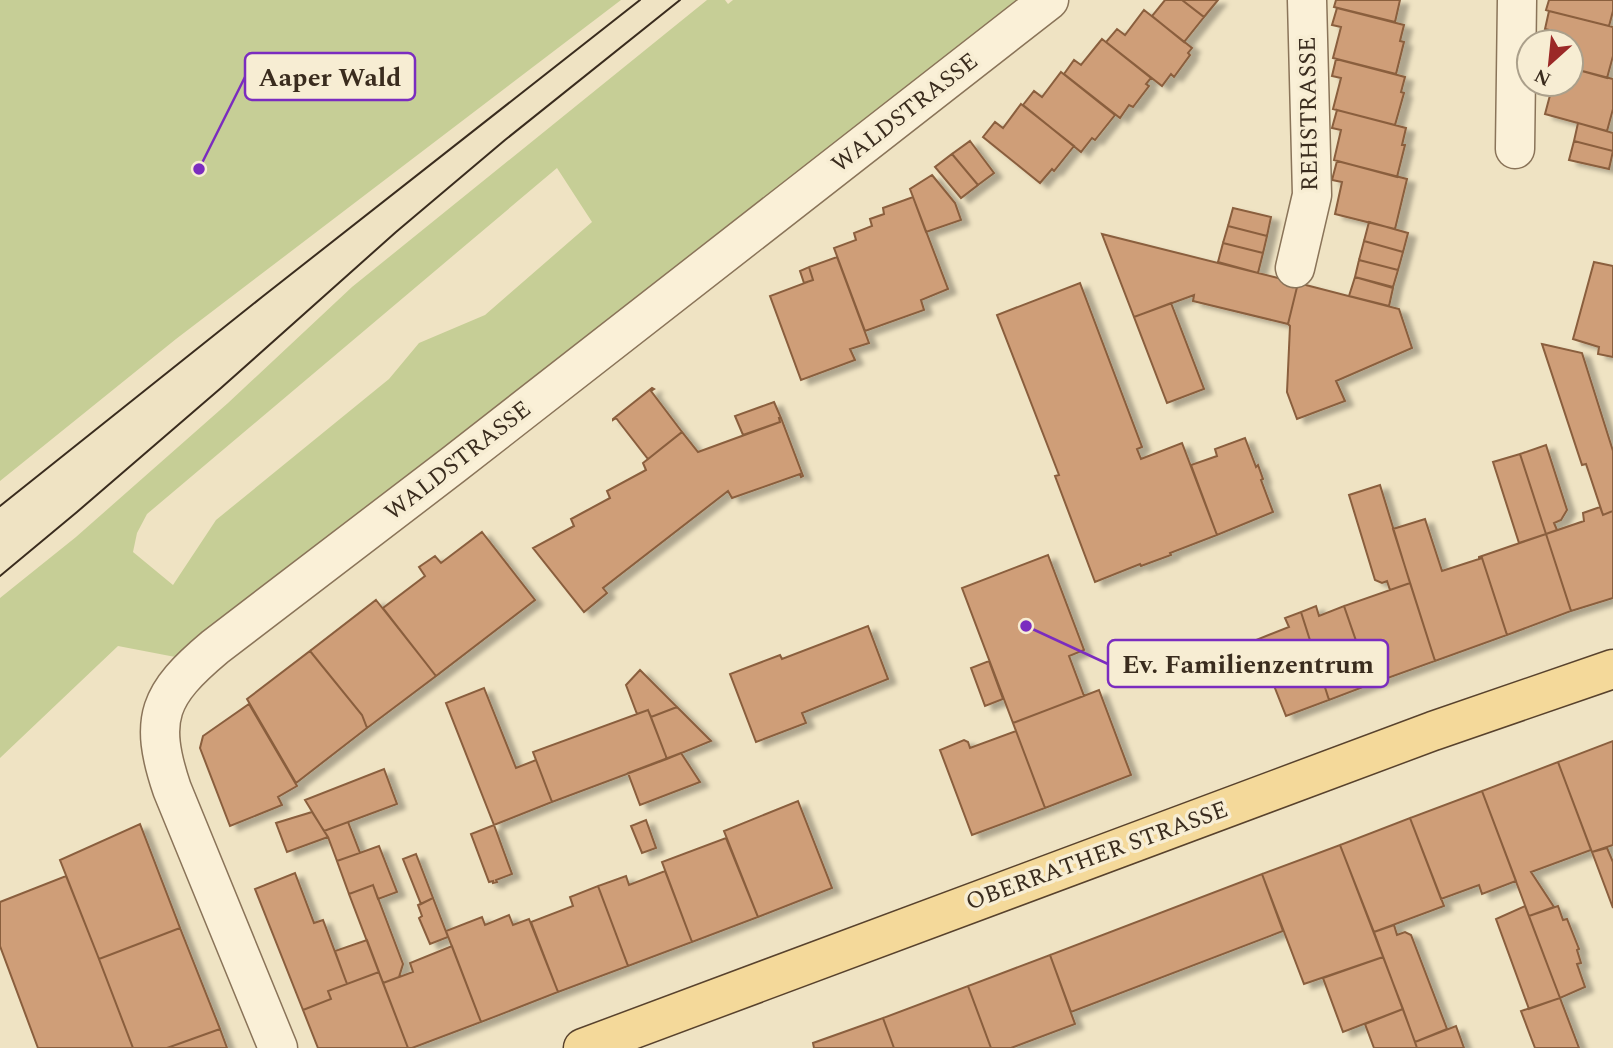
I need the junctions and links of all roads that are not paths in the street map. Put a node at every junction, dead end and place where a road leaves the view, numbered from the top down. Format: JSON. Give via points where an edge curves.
{"nodes":[{"id":1,"x":1049,"y":0,"type":"edge"},
{"id":2,"x":1307,"y":0,"type":"edge"},
{"id":3,"x":1517,"y":0,"type":"edge"},
{"id":4,"x":1515,"y":149,"type":"dead end"},
{"id":5,"x":1296,"y":268,"type":"dead end"},
{"id":6,"x":1613,"y":669,"type":"edge"},
{"id":7,"x":278,"y":1048,"type":"edge"},
{"id":8,"x":584,"y":1048,"type":"edge"}],
"edges":[{"from":1,"to":7,"type":"street","name":"WALDSTRASSE","via":[[215,647],[174,686],[160,719],[162,761]]},
{"from":2,"to":5,"type":"street","name":"REHSTRASSE","via":[[1312,195]]},
{"from":3,"to":4,"type":"street"},
{"from":6,"to":8,"type":"main road","name":"OBERRATHER STRASSE","via":[[1408,740]]}]}
